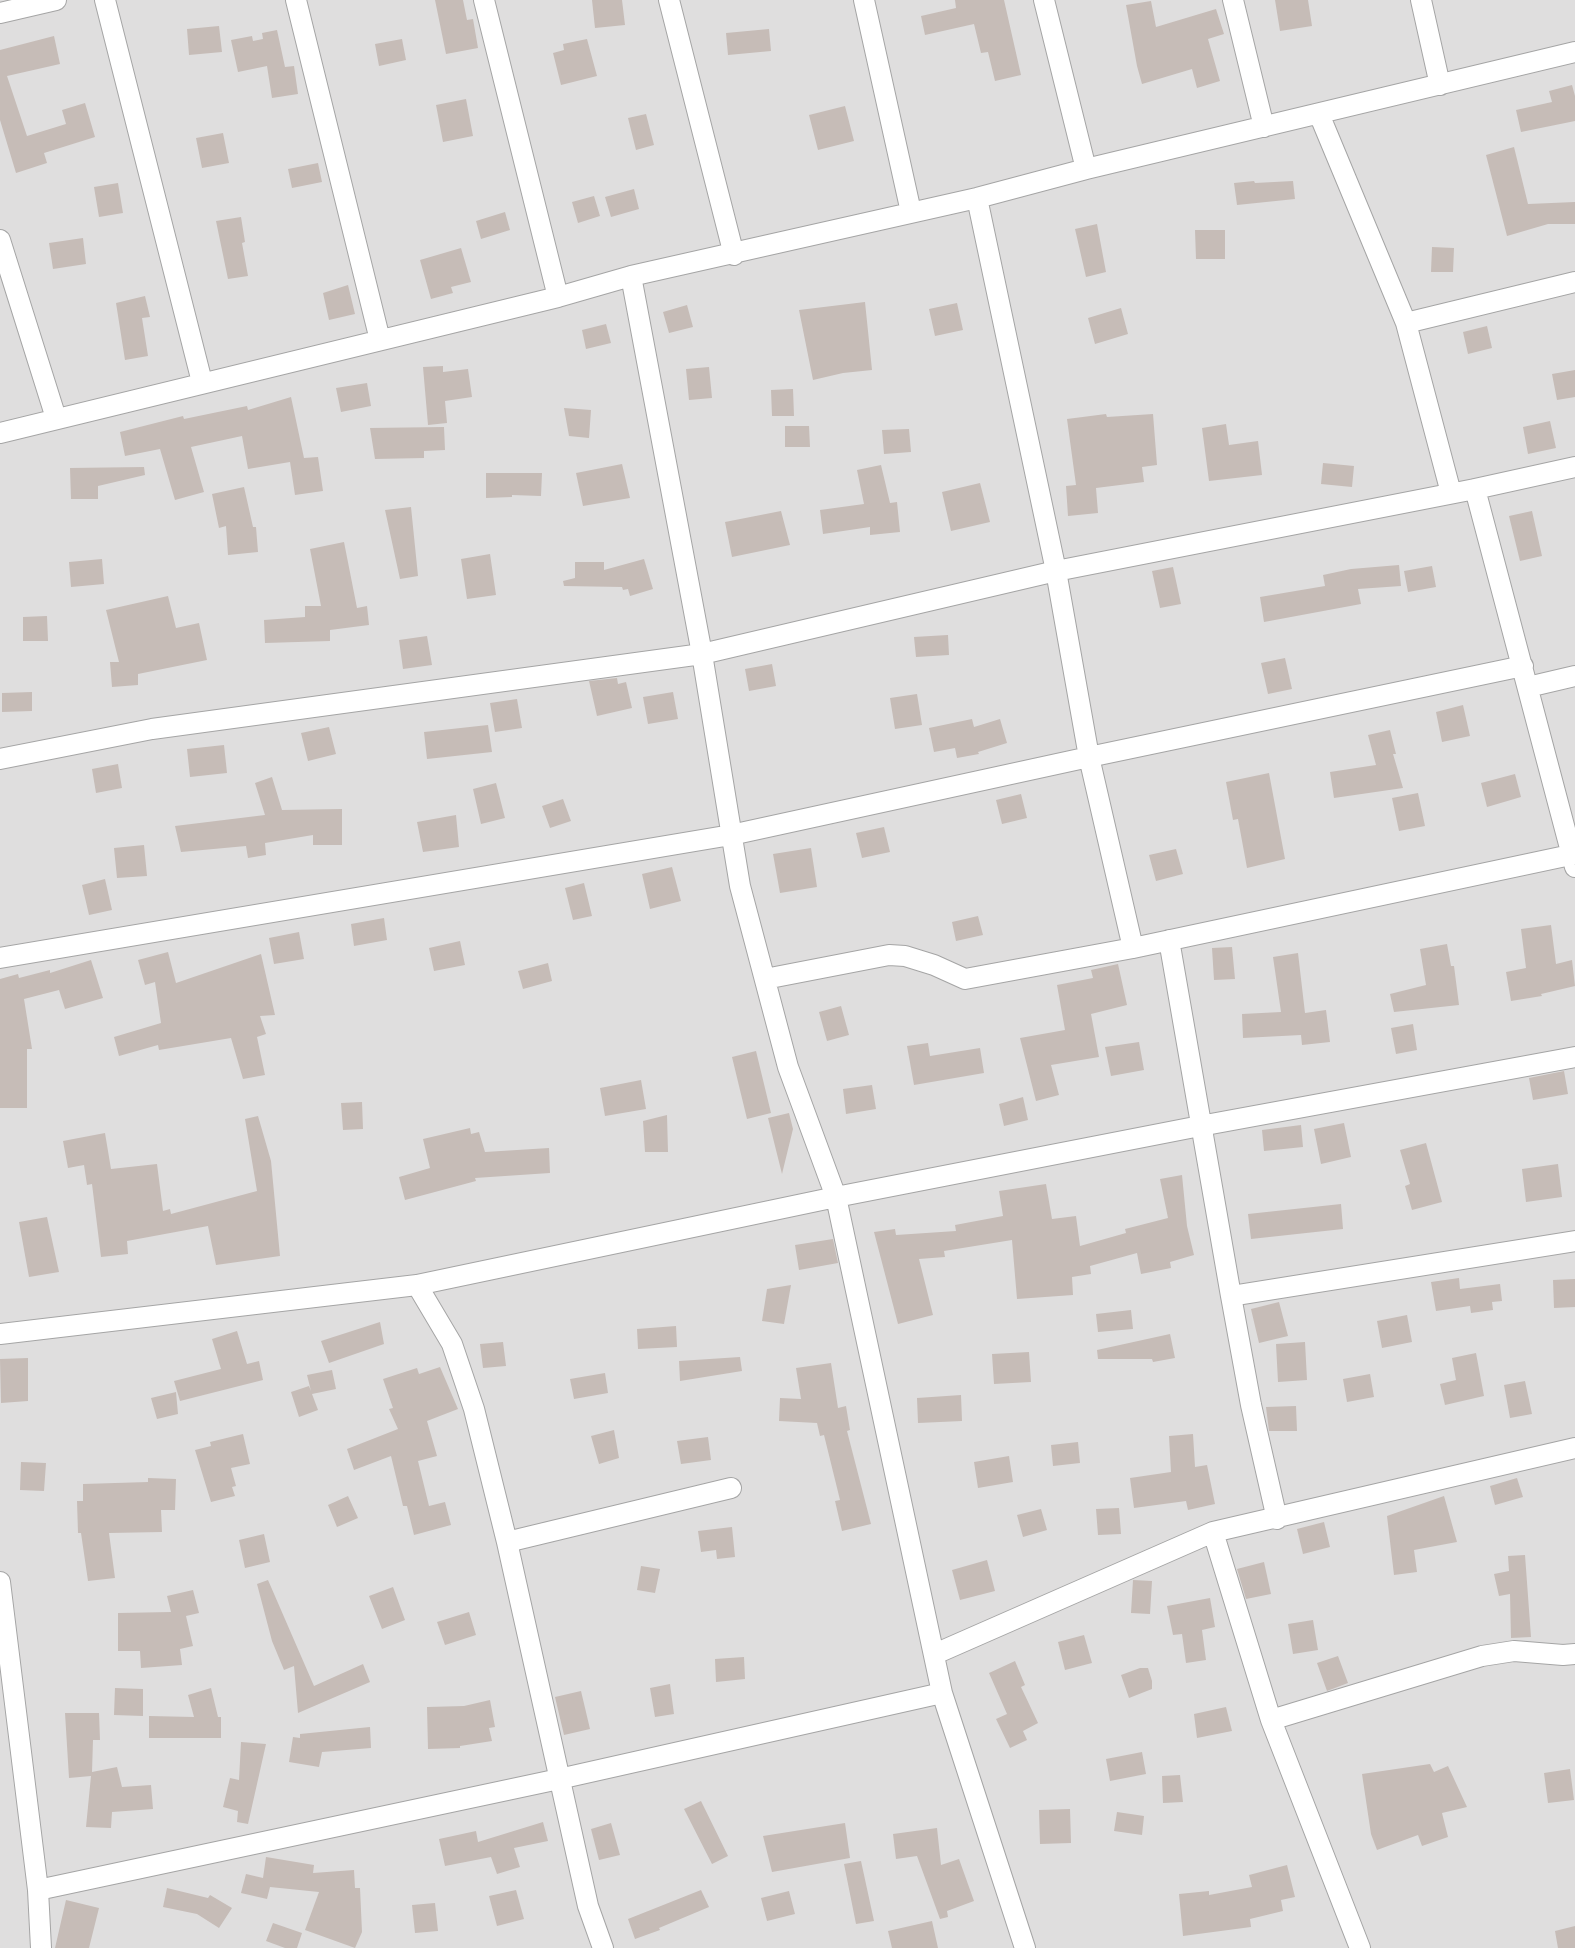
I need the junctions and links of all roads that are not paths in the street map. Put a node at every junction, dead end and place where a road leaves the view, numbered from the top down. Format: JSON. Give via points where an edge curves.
{"nodes":[{"id":1,"x":56,"y":0,"type":"edge"},
{"id":2,"x":105,"y":0,"type":"edge"},
{"id":3,"x":296,"y":0,"type":"edge"},
{"id":4,"x":484,"y":0,"type":"edge"},
{"id":5,"x":669,"y":0,"type":"edge"},
{"id":6,"x":864,"y":0,"type":"edge"},
{"id":7,"x":1044,"y":0,"type":"edge"},
{"id":8,"x":1233,"y":0,"type":"edge"},
{"id":9,"x":1421,"y":0,"type":"edge"},
{"id":10,"x":0,"y":13,"type":"edge"},
{"id":11,"x":1575,"y":52,"type":"edge"},
{"id":12,"x":1440,"y":85,"type":"junction"},
{"id":13,"x":1319,"y":114,"type":"junction"},
{"id":14,"x":1264,"y":127,"type":"junction"},
{"id":15,"x":1086,"y":169,"type":"junction"},
{"id":16,"x":977,"y":198,"type":"junction"},
{"id":17,"x":911,"y":212,"type":"junction"},
{"id":18,"x":0,"y":240,"type":"edge"},
{"id":19,"x":734,"y":255,"type":"junction"},
{"id":20,"x":631,"y":276,"type":"junction"},
{"id":21,"x":1575,"y":282,"type":"edge"},
{"id":22,"x":558,"y":297,"type":"junction"},
{"id":23,"x":1406,"y":323,"type":"junction"},
{"id":24,"x":380,"y":340,"type":"junction"},
{"id":25,"x":202,"y":382,"type":"junction"},
{"id":26,"x":56,"y":418,"type":"junction"},
{"id":27,"x":0,"y":433,"type":"edge"},
{"id":28,"x":1575,"y":467,"type":"edge"},
{"id":29,"x":1475,"y":489,"type":"junction"},
{"id":30,"x":1451,"y":493,"type":"junction"},
{"id":31,"x":1056,"y":571,"type":"junction"},
{"id":32,"x":702,"y":654,"type":"junction"},
{"id":33,"x":1523,"y":666,"type":"junction"},
{"id":34,"x":1575,"y":676,"type":"edge"},
{"id":35,"x":1528,"y":687,"type":"junction"},
{"id":36,"x":1088,"y":757,"type":"junction"},
{"id":37,"x":0,"y":760,"type":"edge"},
{"id":38,"x":731,"y":835,"type":"junction"},
{"id":39,"x":1574,"y":858,"type":"edge"},
{"id":40,"x":1169,"y":940,"type":"junction"},
{"id":41,"x":1133,"y":948,"type":"junction"},
{"id":42,"x":0,"y":958,"type":"edge"},
{"id":43,"x":765,"y":979,"type":"junction"},
{"id":44,"x":1575,"y":1057,"type":"edge"},
{"id":45,"x":1200,"y":1126,"type":"junction"},
{"id":46,"x":836,"y":1197,"type":"junction"},
{"id":47,"x":1575,"y":1241,"type":"edge"},
{"id":48,"x":417,"y":1285,"type":"junction"},
{"id":49,"x":1231,"y":1296,"type":"junction"},
{"id":50,"x":0,"y":1334,"type":"edge"},
{"id":51,"x":1575,"y":1448,"type":"edge"},
{"id":52,"x":731,"y":1488,"type":"dead end"},
{"id":53,"x":1277,"y":1519,"type":"junction"},
{"id":54,"x":1213,"y":1532,"type":"junction"},
{"id":55,"x":507,"y":1542,"type":"junction"},
{"id":56,"x":0,"y":1582,"type":"edge"},
{"id":57,"x":935,"y":1654,"type":"junction"},
{"id":58,"x":1575,"y":1654,"type":"edge"},
{"id":59,"x":942,"y":1693,"type":"junction"},
{"id":60,"x":1271,"y":1720,"type":"junction"},
{"id":61,"x":559,"y":1779,"type":"junction"},
{"id":62,"x":38,"y":1890,"type":"junction"},
{"id":63,"x":42,"y":1948,"type":"edge"},
{"id":64,"x":603,"y":1948,"type":"edge"},
{"id":65,"x":1025,"y":1948,"type":"edge"},
{"id":66,"x":1360,"y":1948,"type":"edge"}],
"edges":[{"from":1,"to":10,"type":"street"},
{"from":2,"to":25,"type":"street"},
{"from":3,"to":24,"type":"street"},
{"from":4,"to":22,"type":"street"},
{"from":5,"to":19,"type":"street"},
{"from":6,"to":17,"type":"street"},
{"from":7,"to":15,"type":"street"},
{"from":8,"to":14,"type":"street"},
{"from":9,"to":12,"type":"street"},
{"from":11,"to":12,"type":"street"},
{"from":12,"to":13,"type":"street"},
{"from":13,"to":14,"type":"street"},
{"from":13,"to":23,"type":"street"},
{"from":14,"to":15,"type":"street"},
{"from":15,"to":16,"type":"street"},
{"from":16,"to":17,"type":"street"},
{"from":16,"to":31,"type":"street"},
{"from":17,"to":19,"type":"street"},
{"from":18,"to":26,"type":"street"},
{"from":19,"to":20,"type":"street"},
{"from":20,"to":22,"type":"street"},
{"from":20,"to":32,"type":"street"},
{"from":21,"to":23,"type":"street"},
{"from":22,"to":24,"type":"street"},
{"from":23,"to":30,"type":"street"},
{"from":24,"to":25,"type":"street"},
{"from":25,"to":26,"type":"street"},
{"from":26,"to":27,"type":"street"},
{"from":28,"to":29,"type":"street"},
{"from":29,"to":30,"type":"street"},
{"from":29,"to":33,"type":"street"},
{"from":30,"to":31,"type":"street"},
{"from":31,"to":32,"type":"street"},
{"from":31,"to":36,"type":"street"},
{"from":32,"to":37,"type":"street","via":[[152,729]]},
{"from":32,"to":38,"type":"street"},
{"from":33,"to":35,"type":"street"},
{"from":33,"to":36,"type":"street"},
{"from":34,"to":35,"type":"street"},
{"from":35,"to":39,"type":"street"},
{"from":36,"to":38,"type":"street"},
{"from":36,"to":41,"type":"street"},
{"from":38,"to":42,"type":"street"},
{"from":38,"to":43,"type":"street","via":[[740,886]]},
{"from":39,"to":40,"type":"street"},
{"from":40,"to":41,"type":"street"},
{"from":40,"to":45,"type":"street"},
{"from":41,"to":43,"type":"street","via":[[965,979],[934,965],[889,955]]},
{"from":43,"to":46,"type":"street","via":[[788,1068]]},
{"from":44,"to":45,"type":"street"},
{"from":45,"to":46,"type":"street"},
{"from":45,"to":49,"type":"street"},
{"from":46,"to":48,"type":"street"},
{"from":46,"to":57,"type":"street"},
{"from":47,"to":49,"type":"street"},
{"from":48,"to":50,"type":"street"},
{"from":48,"to":55,"type":"street","via":[[452,1344],[474,1409]]},
{"from":49,"to":53,"type":"street"},
{"from":51,"to":53,"type":"street"},
{"from":52,"to":55,"type":"street"},
{"from":53,"to":54,"type":"street"},
{"from":54,"to":57,"type":"street"},
{"from":54,"to":60,"type":"street"},
{"from":55,"to":61,"type":"street"},
{"from":56,"to":62,"type":"street"},
{"from":57,"to":59,"type":"street"},
{"from":58,"to":60,"type":"street","via":[[1514,1651],[1482,1656]]},
{"from":59,"to":61,"type":"street"},
{"from":59,"to":65,"type":"street"},
{"from":60,"to":66,"type":"street"},
{"from":61,"to":62,"type":"street"},
{"from":61,"to":64,"type":"street","via":[[588,1906]]},
{"from":62,"to":63,"type":"street"}]}
